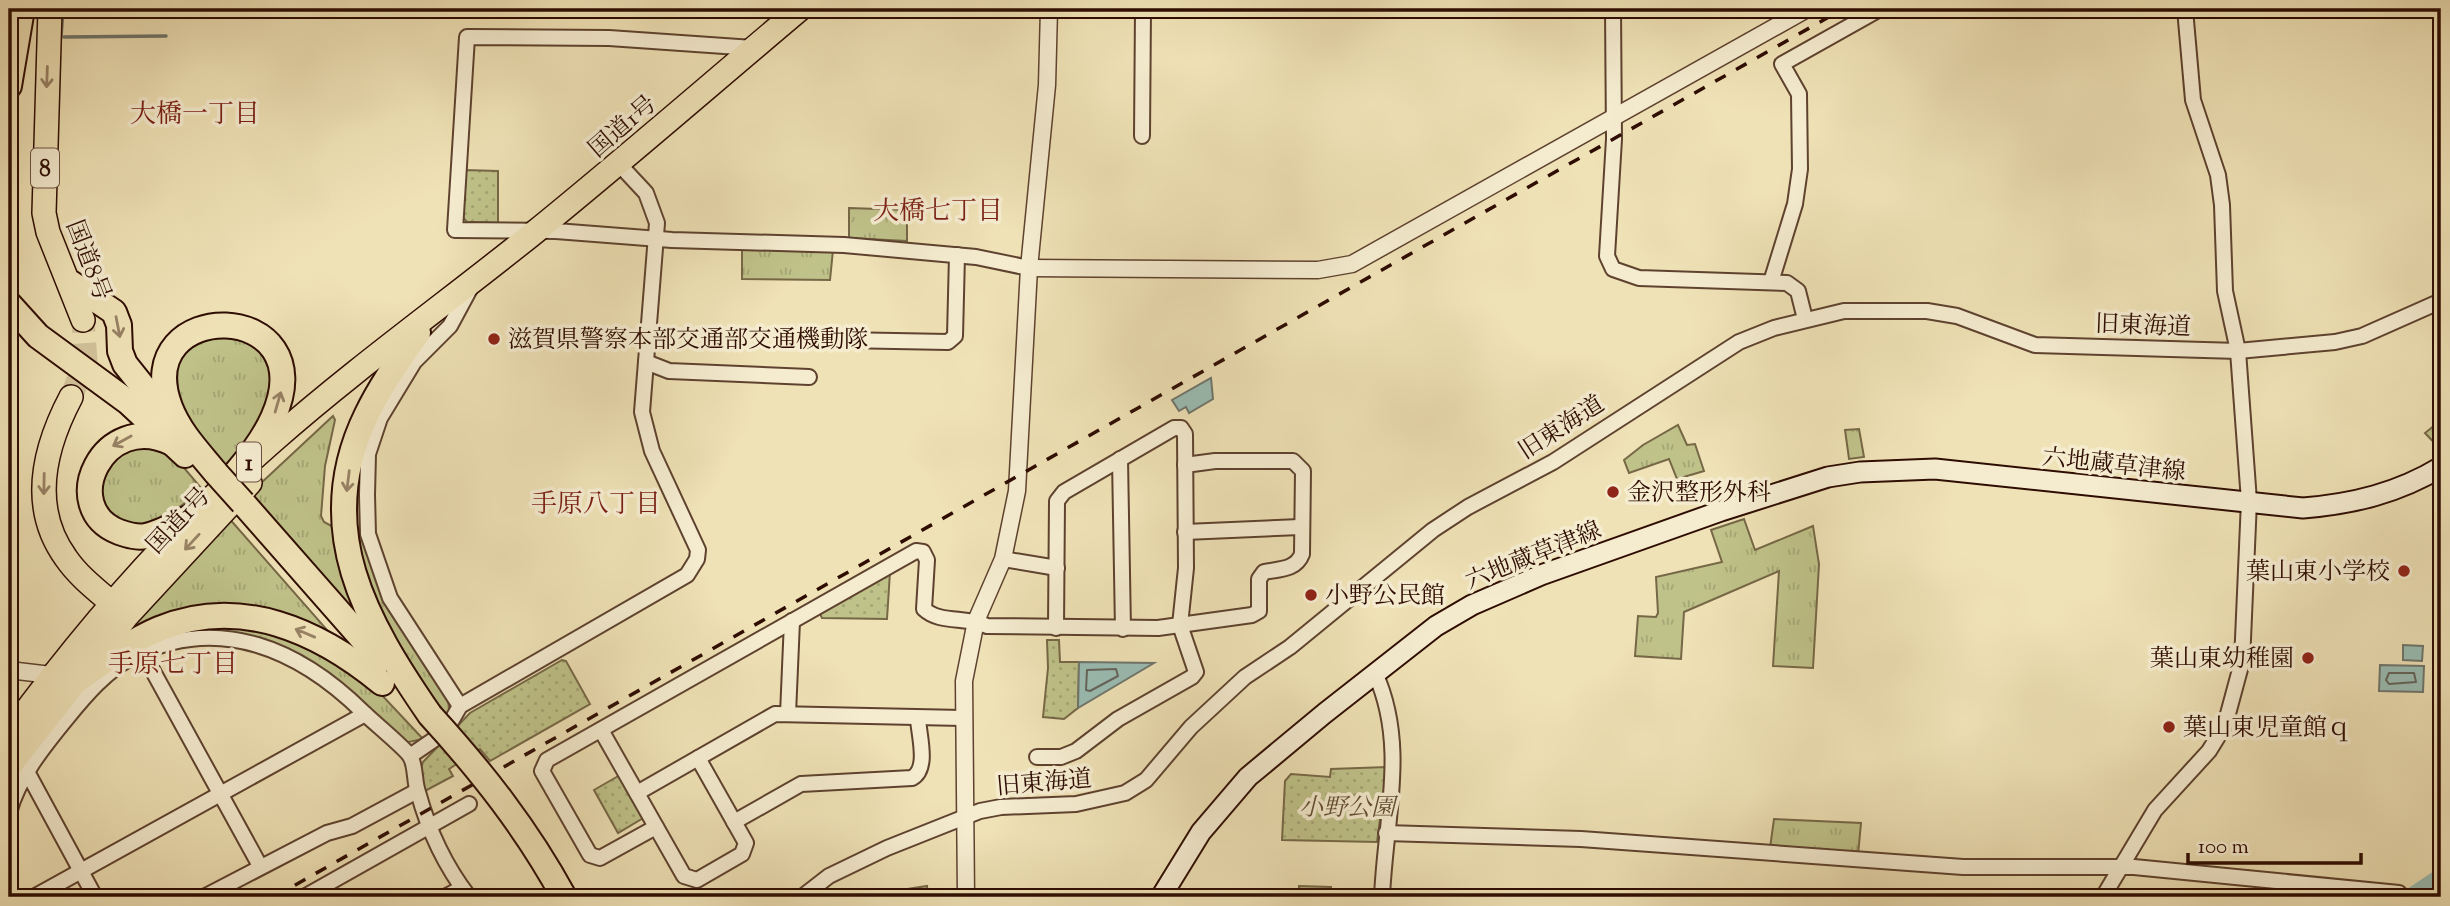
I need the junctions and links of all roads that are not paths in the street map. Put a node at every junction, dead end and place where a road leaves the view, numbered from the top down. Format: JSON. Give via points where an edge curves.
{"nodes":[{"id":1,"x":22,"y":9,"type":"edge"},
{"id":2,"x":50,"y":9,"type":"edge"},
{"id":3,"x":800,"y":9,"type":"edge"},
{"id":4,"x":1049,"y":9,"type":"edge"},
{"id":5,"x":1143,"y":9,"type":"edge"},
{"id":6,"x":1613,"y":9,"type":"edge"},
{"id":7,"x":1807,"y":9,"type":"edge"},
{"id":8,"x":1880,"y":9,"type":"edge"},
{"id":9,"x":2185,"y":9,"type":"edge"},
{"id":10,"x":753,"y":48,"type":"junction"},
{"id":11,"x":9,"y":86,"type":"edge"},
{"id":12,"x":1613,"y":118,"type":"junction"},
{"id":13,"x":1142,"y":136,"type":"dead end"},
{"id":14,"x":619,"y":164,"type":"junction"},
{"id":15,"x":535,"y":232,"type":"junction"},
{"id":16,"x":657,"y":237,"type":"junction"},
{"id":17,"x":957,"y":255,"type":"junction"},
{"id":18,"x":1029,"y":268,"type":"junction"},
{"id":19,"x":476,"y":280,"type":"junction"},
{"id":20,"x":1771,"y":282,"type":"junction"},
{"id":21,"x":71,"y":283,"type":"junction"},
{"id":22,"x":2441,"y":301,"type":"edge"},
{"id":23,"x":9,"y":304,"type":"edge"},
{"id":24,"x":1805,"y":318,"type":"junction"},
{"id":25,"x":83,"y":320,"type":"tunnel mouth"},
{"id":26,"x":418,"y":333,"type":"junction"},
{"id":27,"x":842,"y":340,"type":"dead end"},
{"id":28,"x":2238,"y":351,"type":"junction"},
{"id":29,"x":646,"y":362,"type":"junction"},
{"id":30,"x":810,"y":377,"type":"dead end"},
{"id":31,"x":71,"y":397,"type":"tunnel mouth"},
{"id":32,"x":187,"y":448,"type":"junction"},
{"id":33,"x":1120,"y":459,"type":"junction"},
{"id":34,"x":1185,"y":465,"type":"junction"},
{"id":35,"x":2441,"y":467,"type":"edge"},
{"id":36,"x":218,"y":478,"type":"junction"},
{"id":37,"x":2249,"y":501,"type":"junction"},
{"id":38,"x":237,"y":507,"type":"junction"},
{"id":39,"x":195,"y":514,"type":"junction"},
{"id":40,"x":1300,"y":527,"type":"junction"},
{"id":41,"x":1185,"y":532,"type":"junction"},
{"id":42,"x":1003,"y":559,"type":"junction"},
{"id":43,"x":1058,"y":568,"type":"junction"},
{"id":44,"x":120,"y":609,"type":"junction"},
{"id":45,"x":792,"y":621,"type":"junction"},
{"id":46,"x":976,"y":621,"type":"junction"},
{"id":47,"x":1180,"y":625,"type":"junction"},
{"id":48,"x":1056,"y":628,"type":"junction"},
{"id":49,"x":1124,"y":629,"type":"junction"},
{"id":50,"x":143,"y":653,"type":"junction"},
{"id":51,"x":9,"y":670,"type":"edge"},
{"id":52,"x":1376,"y":673,"type":"junction"},
{"id":53,"x":60,"y":681,"type":"junction"},
{"id":54,"x":382,"y":683,"type":"junction"},
{"id":55,"x":460,"y":706,"type":"junction"},
{"id":56,"x":365,"y":714,"type":"junction"},
{"id":57,"x":788,"y":714,"type":"junction"},
{"id":58,"x":963,"y":718,"type":"junction"},
{"id":59,"x":425,"y":719,"type":"junction"},
{"id":60,"x":918,"y":719,"type":"junction"},
{"id":61,"x":601,"y":730,"type":"junction"},
{"id":62,"x":9,"y":734,"type":"edge"},
{"id":63,"x":410,"y":756,"type":"junction"},
{"id":64,"x":1037,"y":757,"type":"dead end"},
{"id":65,"x":698,"y":758,"type":"junction"},
{"id":66,"x":18,"y":765,"type":"edge"},
{"id":67,"x":417,"y":791,"type":"junction"},
{"id":68,"x":220,"y":793,"type":"junction"},
{"id":69,"x":637,"y":793,"type":"junction"},
{"id":70,"x":469,"y":804,"type":"dead end"},
{"id":71,"x":9,"y":813,"type":"edge"},
{"id":72,"x":967,"y":817,"type":"junction"},
{"id":73,"x":734,"y":822,"type":"junction"},
{"id":74,"x":430,"y":826,"type":"junction"},
{"id":75,"x":656,"y":827,"type":"junction"},
{"id":76,"x":1386,"y":833,"type":"junction"},
{"id":77,"x":260,"y":866,"type":"junction"},
{"id":78,"x":2123,"y":868,"type":"junction"},
{"id":79,"x":80,"y":871,"type":"junction"},
{"id":80,"x":465,"y":893,"type":"edge"},
{"id":81,"x":2399,"y":893,"type":"dead end"},
{"id":82,"x":34,"y":897,"type":"edge"},
{"id":83,"x":95,"y":897,"type":"edge"},
{"id":84,"x":204,"y":897,"type":"edge"},
{"id":85,"x":304,"y":897,"type":"edge"},
{"id":86,"x":445,"y":897,"type":"edge"},
{"id":87,"x":550,"y":897,"type":"edge"},
{"id":88,"x":564,"y":897,"type":"edge"},
{"id":89,"x":802,"y":897,"type":"edge"},
{"id":90,"x":966,"y":897,"type":"edge"},
{"id":91,"x":1161,"y":897,"type":"edge"},
{"id":92,"x":1382,"y":897,"type":"edge"},
{"id":93,"x":2103,"y":897,"type":"edge"}],
"edges":[{"from":1,"to":11,"type":"highway"},
{"from":2,"to":21,"type":"highway","name":"国道8号","number":"8","one_way":true,"via":[[44,213]]},
{"from":3,"to":10,"type":"highway","name":"国道1号","number":"1"},
{"from":4,"to":18,"type":"street","via":[[1047,85]]},
{"from":5,"to":13,"type":"street"},
{"from":6,"to":12,"type":"street"},
{"from":7,"to":12,"type":"street"},
{"from":8,"to":20,"type":"street","via":[[1782,64],[1800,94],[1800,169],[1796,204]]},
{"from":9,"to":28,"type":"street","via":[[2193,100],[2218,175],[2225,291]]},
{"from":10,"to":14,"type":"highway","name":"国道1号","number":"1"},
{"from":10,"to":15,"type":"street","via":[[609,38],[467,37],[455,230]]},
{"from":12,"to":18,"type":"street","via":[[1352,264],[1318,270]]},
{"from":12,"to":20,"type":"street","via":[[1607,256],[1613,269],[1639,278]]},
{"from":14,"to":15,"type":"highway","name":"国道1号","number":"1"},
{"from":14,"to":16,"type":"street","via":[[653,205]]},
{"from":15,"to":16,"type":"street"},
{"from":15,"to":19,"type":"highway","name":"国道1号","number":"1"},
{"from":16,"to":17,"type":"street"},
{"from":16,"to":29,"type":"street"},
{"from":17,"to":18,"type":"street"},
{"from":17,"to":27,"type":"street","via":[[955,336],[948,342]]},
{"from":18,"to":42,"type":"street","via":[[1017,491]]},
{"from":19,"to":26,"type":"highway","name":"国道1号","number":"1"},
{"from":19,"to":36,"type":"highway","name":"国道1号","number":"1"},
{"from":19,"to":55,"type":"street","via":[[450,326],[414,362],[380,418],[368,454],[368,534],[390,598]]},
{"from":20,"to":24,"type":"street","via":[[1787,283],[1798,291]]},
{"from":21,"to":25,"type":"highway","name":"国道8号","number":"8"},
{"from":21,"to":32,"type":"highway","one_way":true,"via":[[114,312],[125,364]]},
{"from":22,"to":28,"type":"street","name":"旧東海道","via":[[2353,338]]},
{"from":23,"to":32,"type":"highway","via":[[38,336]]},
{"from":24,"to":28,"type":"street","name":"旧東海道","via":[[1844,312],[1927,311],[1957,316],[2035,345]]},
{"from":24,"to":72,"type":"street","name":"旧東海道","via":[[1739,342],[1553,462],[1433,530],[1299,640],[1245,677],[1191,727],[1146,780],[1125,793],[1097,801],[1001,807]]},
{"from":26,"to":44,"type":"highway","name":"国道1号","number":"1","one_way":true,"via":[[243,489]]},
{"from":26,"to":59,"type":"highway","one_way":true,"via":[[379,392],[357,440],[346,490],[346,538],[366,612]]},
{"from":28,"to":37,"type":"street"},
{"from":29,"to":30,"type":"street","via":[[669,371]]},
{"from":29,"to":55,"type":"street","via":[[642,412],[646,435],[696,542],[693,569]]},
{"from":31,"to":44,"type":"highway","one_way":true,"via":[[45,457],[46,513],[66,559]]},
{"from":32,"to":36,"type":"highway"},
{"from":36,"to":32,"type":"highway","one_way":true,"via":[[264,436],[281,391],[274,354],[256,333],[233,324],[205,326],[181,341],[172,353],[166,394]]},
{"from":32,"to":39,"type":"highway","one_way":true,"via":[[158,437],[132,435],[121,440],[94,469],[90,496],[103,521],[129,535],[156,533]]},
{"from":33,"to":34,"type":"street","via":[[1181,428]]},
{"from":33,"to":43,"type":"street","via":[[1064,492],[1057,501]]},
{"from":33,"to":49,"type":"street"},
{"from":34,"to":40,"type":"street","via":[[1215,461],[1299,464],[1303,471]]},
{"from":34,"to":41,"type":"street"},
{"from":35,"to":37,"type":"main road","name":"六地蔵草津線","via":[[2382,495],[2349,504],[2303,508]]},
{"from":36,"to":38,"type":"highway","bridge":true},
{"from":36,"to":39,"type":"highway","name":"国道1号","number":"1"},
{"from":37,"to":52,"type":"main road","name":"六地蔵草津線","via":[[1935,469],[1828,477],[1509,588],[1436,626]]},
{"from":37,"to":78,"type":"street","via":[[2242,662],[2236,695],[2209,751],[2155,810]]},
{"from":38,"to":54,"type":"highway"},
{"from":38,"to":59,"type":"highway"},
{"from":39,"to":44,"type":"highway","name":"国道1号","number":"1"},
{"from":40,"to":41,"type":"street"},
{"from":40,"to":47,"type":"street","via":[[1299,562],[1264,572],[1259,579],[1259,611]]},
{"from":41,"to":47,"type":"street"},
{"from":42,"to":43,"type":"street"},
{"from":42,"to":46,"type":"street"},
{"from":43,"to":48,"type":"street"},
{"from":44,"to":53,"type":"highway","name":"国道1号","number":"1"},
{"from":45,"to":46,"type":"street","via":[[916,551],[923,552],[927,560],[924,609],[933,617]]},
{"from":45,"to":57,"type":"street"},
{"from":45,"to":61,"type":"street"},
{"from":46,"to":48,"type":"street","via":[[987,626]]},
{"from":46,"to":58,"type":"street","via":[[964,681]]},
{"from":47,"to":49,"type":"street"},
{"from":47,"to":64,"type":"street","via":[[1195,664],[1192,677],[1118,719],[1076,751],[1061,757]]},
{"from":48,"to":49,"type":"street"},
{"from":50,"to":56,"type":"street","via":[[177,641],[254,642],[312,668]]},
{"from":50,"to":66,"type":"street","via":[[89,692],[48,740]]},
{"from":50,"to":68,"type":"street"},
{"from":51,"to":53,"type":"street"},
{"from":52,"to":76,"type":"street","via":[[1390,708],[1395,747]]},
{"from":52,"to":91,"type":"main road","name":"六地蔵草津線","via":[[1248,777],[1201,832]]},
{"from":54,"to":53,"type":"highway","one_way":true,"via":[[343,653],[302,632],[232,616],[195,619],[160,629]]},
{"from":53,"to":62,"type":"highway","name":"国道1号","number":"1"},
{"from":53,"to":66,"type":"highway","name":"国道1号","number":"1"},
{"from":54,"to":59,"type":"highway"},
{"from":55,"to":63,"type":"street","via":[[446,733]]},
{"from":56,"to":63,"type":"street"},
{"from":56,"to":68,"type":"street"},
{"from":57,"to":60,"type":"street"},
{"from":57,"to":65,"type":"street","via":[[775,714]]},
{"from":58,"to":60,"type":"street"},
{"from":58,"to":72,"type":"street"},
{"from":59,"to":87,"type":"highway","via":[[526,854]]},
{"from":59,"to":88,"type":"highway","bridge":true,"via":[[506,804],[537,847]]},
{"from":60,"to":73,"type":"street","via":[[918,775],[801,784]]},
{"from":61,"to":69,"type":"street"},
{"from":61,"to":75,"type":"street","via":[[547,761],[542,771],[590,855],[600,858]]},
{"from":63,"to":67,"type":"street"},
{"from":65,"to":69,"type":"street"},
{"from":65,"to":73,"type":"street"},
{"from":66,"to":71,"type":"street"},
{"from":66,"to":79,"type":"street"},
{"from":67,"to":74,"type":"street"},
{"from":67,"to":77,"type":"street","via":[[352,826],[327,833]]},
{"from":68,"to":77,"type":"street"},
{"from":68,"to":79,"type":"street"},
{"from":69,"to":75,"type":"street"},
{"from":70,"to":74,"type":"street"},
{"from":72,"to":89,"type":"street","name":"旧東海道","via":[[829,876]]},
{"from":72,"to":90,"type":"street"},
{"from":73,"to":75,"type":"street","via":[[746,843],[742,854],[697,880],[684,876]]},
{"from":74,"to":80,"type":"street"},
{"from":74,"to":85,"type":"street"},
{"from":76,"to":78,"type":"street","via":[[1581,839],[1950,867]]},
{"from":76,"to":92,"type":"street"},
{"from":77,"to":84,"type":"street"},
{"from":78,"to":81,"type":"street"},
{"from":78,"to":93,"type":"street"},
{"from":79,"to":82,"type":"street"},
{"from":79,"to":83,"type":"street"},
{"from":80,"to":86,"type":"street"}]}
